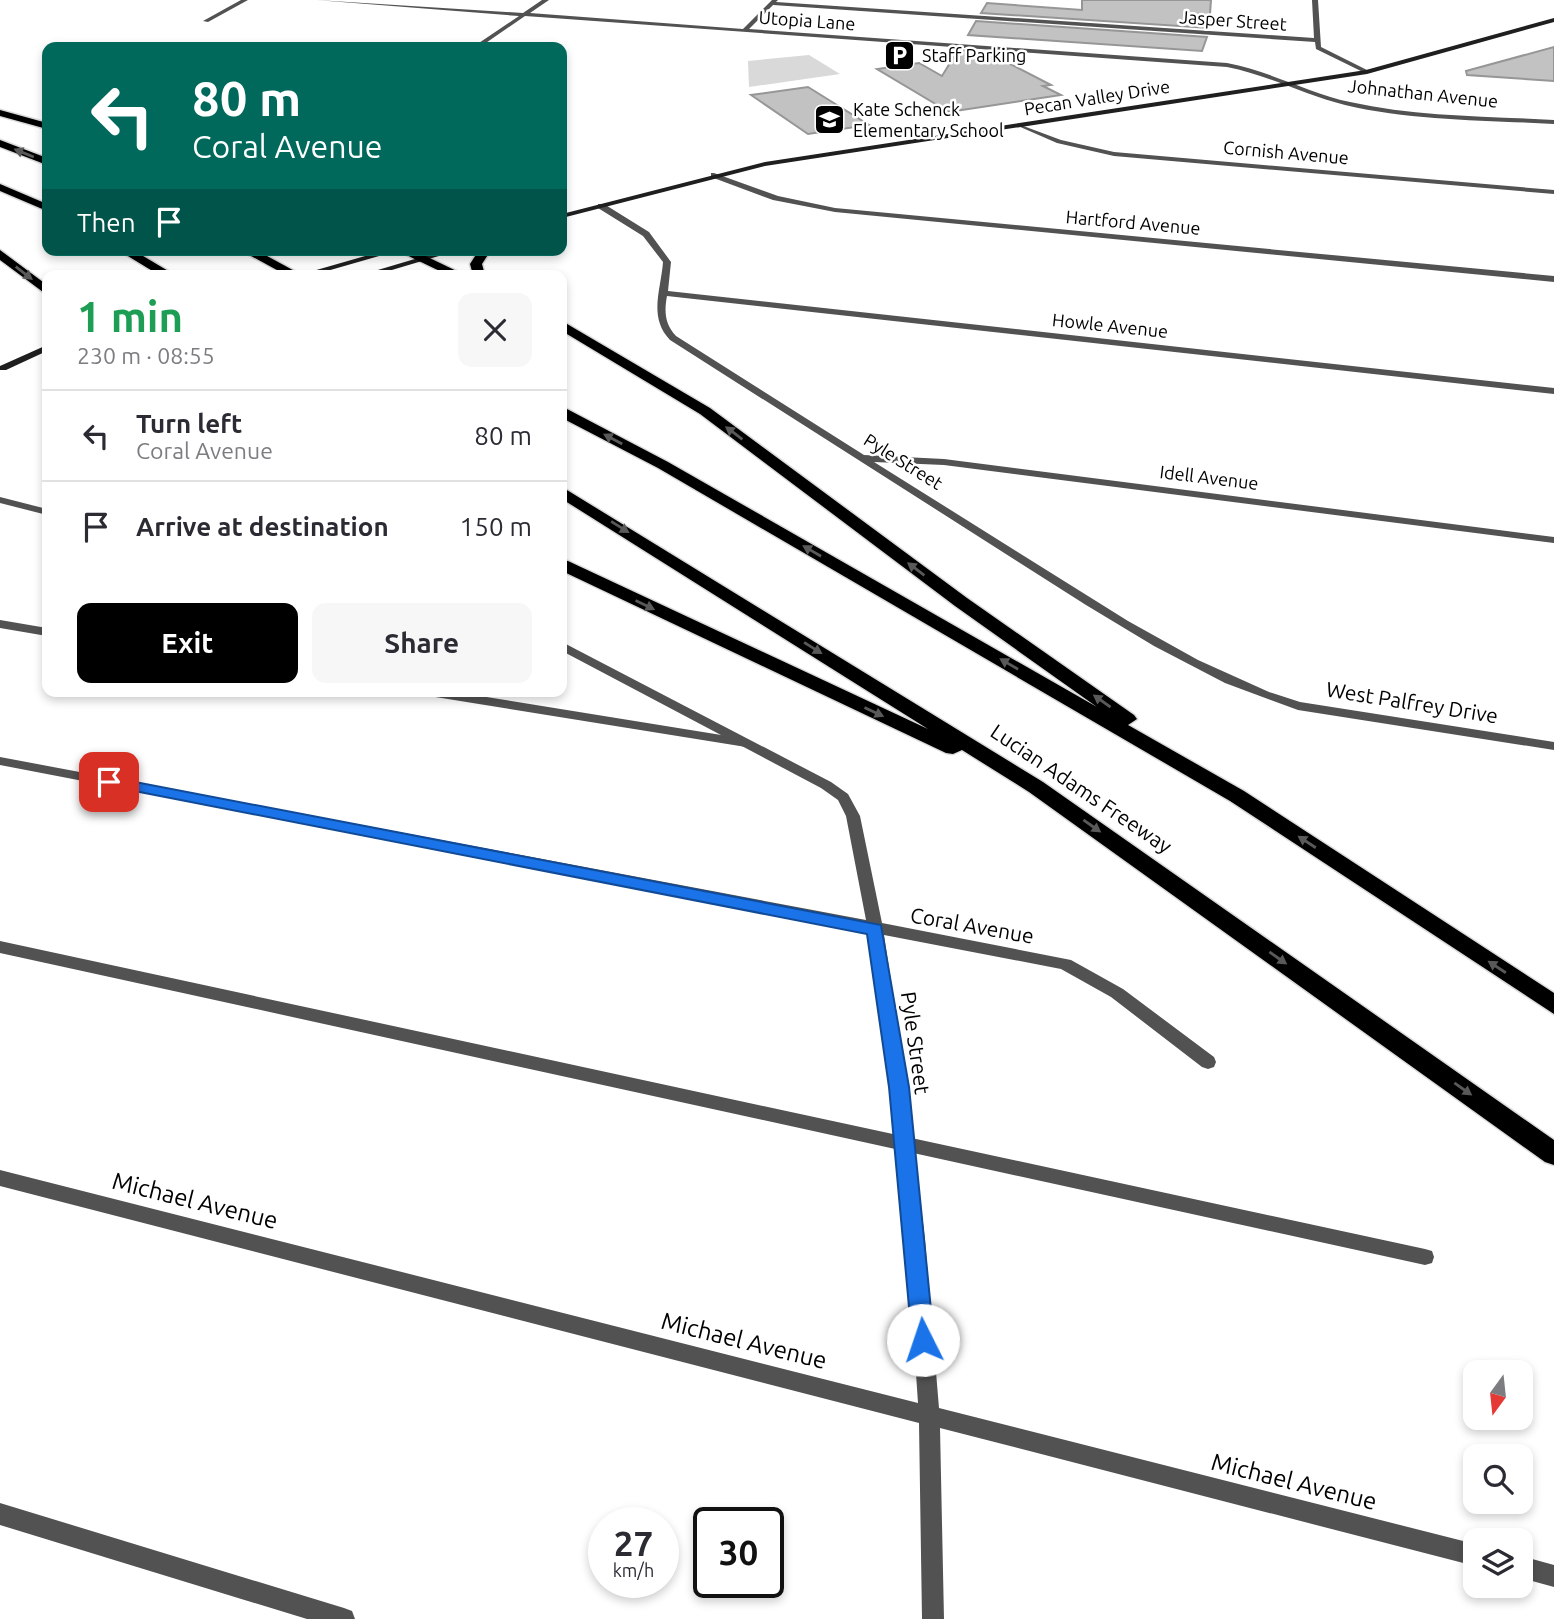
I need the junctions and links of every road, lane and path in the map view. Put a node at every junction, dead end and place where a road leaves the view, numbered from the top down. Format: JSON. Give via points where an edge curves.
{"nodes":[{"id":1,"x":245,"y":0,"type":"edge"},
{"id":2,"x":320,"y":0,"type":"edge"},
{"id":3,"x":546,"y":0,"type":"edge"},
{"id":4,"x":1315,"y":0,"type":"edge"},
{"id":5,"x":773,"y":2,"type":"edge"},
{"id":6,"x":526,"y":15,"type":"junction"},
{"id":7,"x":1554,"y":20,"type":"edge"},
{"id":8,"x":205,"y":21,"type":"dead end"},
{"id":9,"x":744,"y":31,"type":"junction"},
{"id":10,"x":1315,"y":40,"type":"junction"},
{"id":11,"x":484,"y":42,"type":"edge"},
{"id":12,"x":1367,"y":72,"type":"junction"},
{"id":13,"x":1291,"y":84,"type":"junction"},
{"id":14,"x":0,"y":113,"type":"edge"},
{"id":15,"x":1554,"y":122,"type":"edge"},
{"id":16,"x":42,"y":125,"type":"edge"},
{"id":17,"x":1020,"y":125,"type":"junction"},
{"id":18,"x":0,"y":143,"type":"edge"},
{"id":19,"x":42,"y":160,"type":"edge"},
{"id":20,"x":714,"y":175,"type":"junction"},
{"id":21,"x":0,"y":187,"type":"edge"},
{"id":22,"x":1554,"y":192,"type":"edge"},
{"id":23,"x":42,"y":206,"type":"edge"},
{"id":24,"x":601,"y":206,"type":"junction"},
{"id":25,"x":567,"y":215,"type":"edge"},
{"id":26,"x":0,"y":254,"type":"edge"},
{"id":27,"x":135,"y":256,"type":"edge"},
{"id":28,"x":258,"y":256,"type":"edge"},
{"id":29,"x":374,"y":256,"type":"edge"},
{"id":30,"x":415,"y":256,"type":"edge"},
{"id":31,"x":433,"y":256,"type":"edge"},
{"id":32,"x":422,"y":259,"type":"junction"},
{"id":33,"x":160,"y":270,"type":"edge"},
{"id":34,"x":286,"y":270,"type":"edge"},
{"id":35,"x":322,"y":270,"type":"edge"},
{"id":36,"x":383,"y":270,"type":"edge"},
{"id":37,"x":447,"y":270,"type":"edge"},
{"id":38,"x":1554,"y":279,"type":"edge"},
{"id":39,"x":42,"y":287,"type":"edge"},
{"id":40,"x":663,"y":293,"type":"junction"},
{"id":41,"x":567,"y":328,"type":"edge"},
{"id":42,"x":42,"y":350,"type":"edge"},
{"id":43,"x":42,"y":359,"type":"edge"},
{"id":44,"x":1,"y":368,"type":"edge"},
{"id":45,"x":1554,"y":391,"type":"edge"},
{"id":46,"x":567,"y":415,"type":"edge"},
{"id":47,"x":860,"y":458,"type":"junction"},
{"id":48,"x":567,"y":495,"type":"edge"},
{"id":49,"x":0,"y":500,"type":"edge"},
{"id":50,"x":42,"y":511,"type":"edge"},
{"id":51,"x":1554,"y":540,"type":"edge"},
{"id":52,"x":567,"y":567,"type":"edge"},
{"id":53,"x":0,"y":624,"type":"edge"},
{"id":54,"x":42,"y":631,"type":"edge"},
{"id":55,"x":567,"y":649,"type":"edge"},
{"id":56,"x":460,"y":697,"type":"edge"},
{"id":57,"x":1264,"y":697,"type":"joint"},
{"id":58,"x":746,"y":743,"type":"junction"},
{"id":59,"x":1554,"y":746,"type":"edge"},
{"id":60,"x":0,"y":761,"type":"edge"},
{"id":61,"x":1036,"y":787,"type":"junction"},
{"id":62,"x":1237,"y":796,"type":"junction"},
{"id":63,"x":875,"y":929,"type":"junction"},
{"id":64,"x":0,"y":947,"type":"edge"},
{"id":65,"x":1554,"y":1004,"type":"edge"},
{"id":66,"x":1208,"y":1062,"type":"dead end"},
{"id":67,"x":905,"y":1146,"type":"junction"},
{"id":68,"x":1554,"y":1154,"type":"edge"},
{"id":69,"x":0,"y":1178,"type":"edge"},
{"id":70,"x":1425,"y":1257,"type":"dead end"},
{"id":71,"x":929,"y":1415,"type":"junction"},
{"id":72,"x":0,"y":1514,"type":"edge"},
{"id":73,"x":1463,"y":1552,"type":"edge"},
{"id":74,"x":1533,"y":1570,"type":"edge"},
{"id":75,"x":1554,"y":1576,"type":"edge"},
{"id":76,"x":344,"y":1619,"type":"edge"},
{"id":77,"x":933,"y":1619,"type":"edge"}],
"edges":[{"from":1,"to":8,"type":"street"},
{"from":2,"to":6,"type":"street","name":"Utopia Lane"},
{"from":3,"to":6,"type":"street"},
{"from":4,"to":10,"type":"street"},
{"from":5,"to":9,"type":"street"},
{"from":5,"to":10,"type":"street","name":"Jasper Street"},
{"from":6,"to":9,"type":"street","name":"Utopia Lane"},
{"from":6,"to":11,"type":"street"},
{"from":7,"to":12,"type":"main road","name":"Pecan Valley Drive"},
{"from":9,"to":13,"type":"street","name":"Utopia Lane","via":[[1218,64],[1254,70]]},
{"from":10,"to":12,"type":"street","via":[[1322,51]]},
{"from":12,"to":13,"type":"main road","name":"Pecan Valley Drive"},
{"from":13,"to":15,"type":"street","name":"Johnathan Avenue","via":[[1363,107]]},
{"from":13,"to":17,"type":"main road","name":"Pecan Valley Drive"},
{"from":14,"to":16,"type":"highway"},
{"from":17,"to":20,"type":"main road","name":"Pecan Valley Drive"},
{"from":17,"to":22,"type":"street","name":"Cornish Avenue","via":[[1059,142],[1114,155]]},
{"from":19,"to":18,"type":"highway","one_way":true},
{"from":20,"to":24,"type":"main road","name":"Pecan Valley Drive"},
{"from":20,"to":38,"type":"street","name":"Hartford Avenue","via":[[776,198],[835,210]]},
{"from":21,"to":23,"type":"highway"},
{"from":24,"to":25,"type":"main road","name":"Pecan Valley Drive"},
{"from":24,"to":40,"type":"street","name":"Pyle Street","via":[[636,226],[658,246],[667,262]]},
{"from":26,"to":39,"type":"highway","one_way":true},
{"from":27,"to":33,"type":"highway"},
{"from":28,"to":34,"type":"highway"},
{"from":29,"to":35,"type":"main road"},
{"from":30,"to":32,"type":"highway"},
{"from":31,"to":32,"type":"main road"},
{"from":32,"to":36,"type":"main road"},
{"from":32,"to":37,"type":"highway"},
{"from":40,"to":45,"type":"street","name":"Howle Avenue"},
{"from":40,"to":47,"type":"street","name":"Pyle Street","via":[[665,332]]},
{"from":62,"to":41,"type":"highway","one_way":true,"via":[[961,602],[705,411]]},
{"from":42,"to":44,"type":"main road"},
{"from":43,"to":44,"type":"main road"},
{"from":62,"to":46,"type":"highway","one_way":true,"via":[[663,465]]},
{"from":47,"to":51,"type":"street","name":"Idell Avenue","via":[[944,462]]},
{"from":47,"to":57,"type":"street","name":"Pyle Street","via":[[1087,601]]},
{"from":48,"to":61,"type":"highway","name":"Lucian Adams Freeway","one_way":true},
{"from":49,"to":50,"type":"street"},
{"from":52,"to":61,"type":"highway","one_way":true},
{"from":53,"to":54,"type":"street"},
{"from":55,"to":58,"type":"street","name":"Pyle Street"},
{"from":56,"to":58,"type":"street"},
{"from":57,"to":59,"type":"street","name":"West Palfrey Drive","via":[[1325,711]]},
{"from":58,"to":63,"type":"street","name":"Pyle Street","via":[[843,797],[853,816]]},
{"from":60,"to":63,"type":"street","name":"Coral Avenue"},
{"from":61,"to":68,"type":"highway","name":"Lucian Adams Freeway","one_way":true},
{"from":65,"to":62,"type":"highway","one_way":true},
{"from":63,"to":66,"type":"street","name":"Coral Avenue","via":[[1065,964],[1117,993]]},
{"from":63,"to":67,"type":"street","name":"Pyle Street"},
{"from":64,"to":67,"type":"street"},
{"from":67,"to":70,"type":"street"},
{"from":67,"to":71,"type":"street","name":"Pyle Street"},
{"from":69,"to":71,"type":"street","name":"Michael Avenue"},
{"from":71,"to":73,"type":"street","name":"Michael Avenue"},
{"from":71,"to":77,"type":"street","name":"Pyle Street"},
{"from":72,"to":76,"type":"street"},
{"from":74,"to":75,"type":"street"}]}
